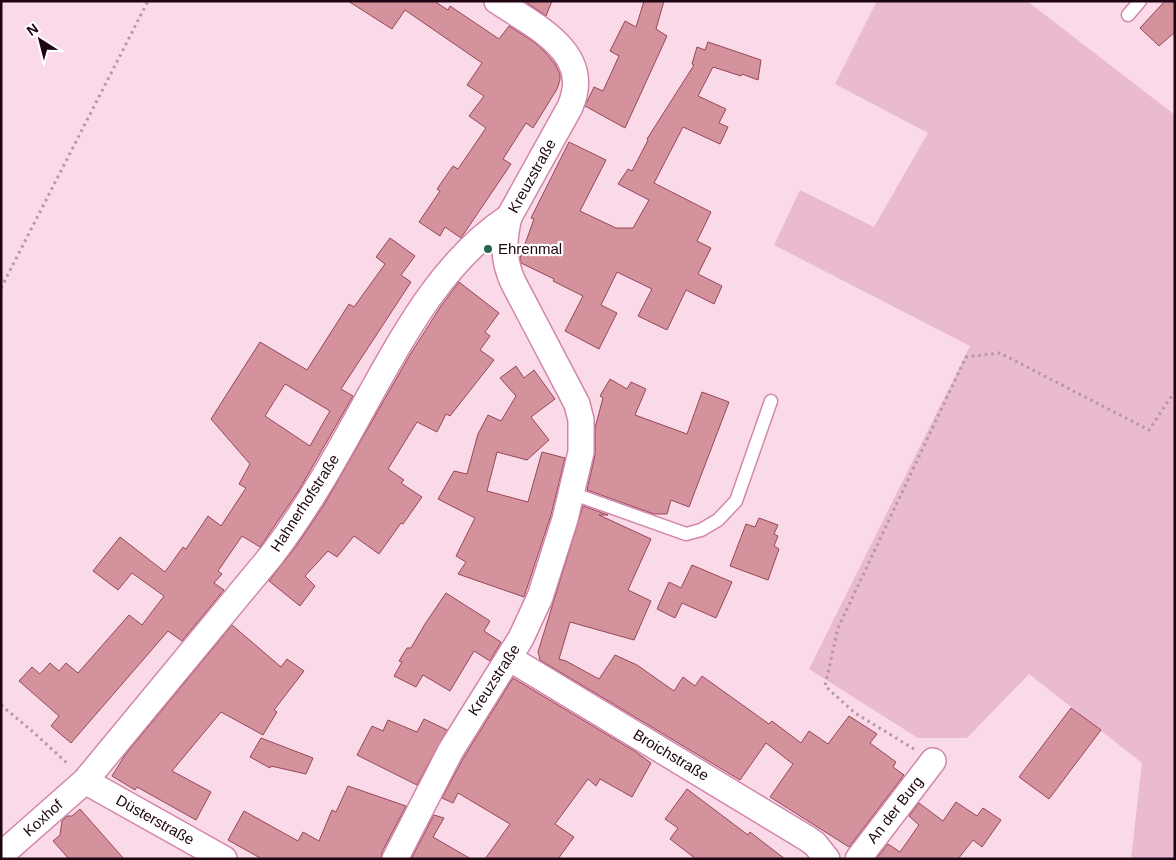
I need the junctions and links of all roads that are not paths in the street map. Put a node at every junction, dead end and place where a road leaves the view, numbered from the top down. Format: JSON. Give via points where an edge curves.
{"nodes":[{"id":1,"x":497,"y":1,"type":"edge"},
{"id":2,"x":1140,"y":1,"type":"edge"},
{"id":3,"x":1128,"y":15,"type":"dead end"},
{"id":4,"x":509,"y":217,"type":"junction"},
{"id":5,"x":770,"y":401,"type":"dead end"},
{"id":6,"x":571,"y":493,"type":"junction"},
{"id":7,"x":509,"y":658,"type":"junction"},
{"id":8,"x":933,"y":761,"type":"road end"},
{"id":9,"x":85,"y":781,"type":"junction"},
{"id":10,"x":1,"y":855,"type":"edge"},
{"id":11,"x":224,"y":859,"type":"edge"},
{"id":12,"x":395,"y":859,"type":"edge"},
{"id":13,"x":827,"y":859,"type":"edge"},
{"id":14,"x":858,"y":859,"type":"edge"}],
"edges":[{"from":1,"to":4,"type":"street","name":"Kreuzstraße","via":[[560,46],[569,57],[575,75],[570,107]]},
{"from":2,"to":3,"type":"lane"},
{"from":4,"to":6,"type":"street","name":"Kreuzstraße","via":[[504,253],[509,273],[577,404],[581,452]]},
{"from":4,"to":9,"type":"street","name":"Hahnerhofstraße","via":[[471,247],[424,303],[326,475],[284,540]]},
{"from":5,"to":6,"type":"lane","via":[[736,501],[718,520],[700,530],[686,534]]},
{"from":6,"to":7,"type":"street","name":"Kreuzstraße","via":[[548,574],[531,618]]},
{"from":7,"to":12,"type":"street","name":"Kreuzstraße","via":[[450,750]]},
{"from":7,"to":13,"type":"street","name":"Broichstraße","via":[[808,839]]},
{"from":8,"to":14,"type":"street","name":"An der Burg"},
{"from":9,"to":10,"type":"street","name":"Koxhof"},
{"from":9,"to":11,"type":"street","name":"Düsterstraße"}]}
